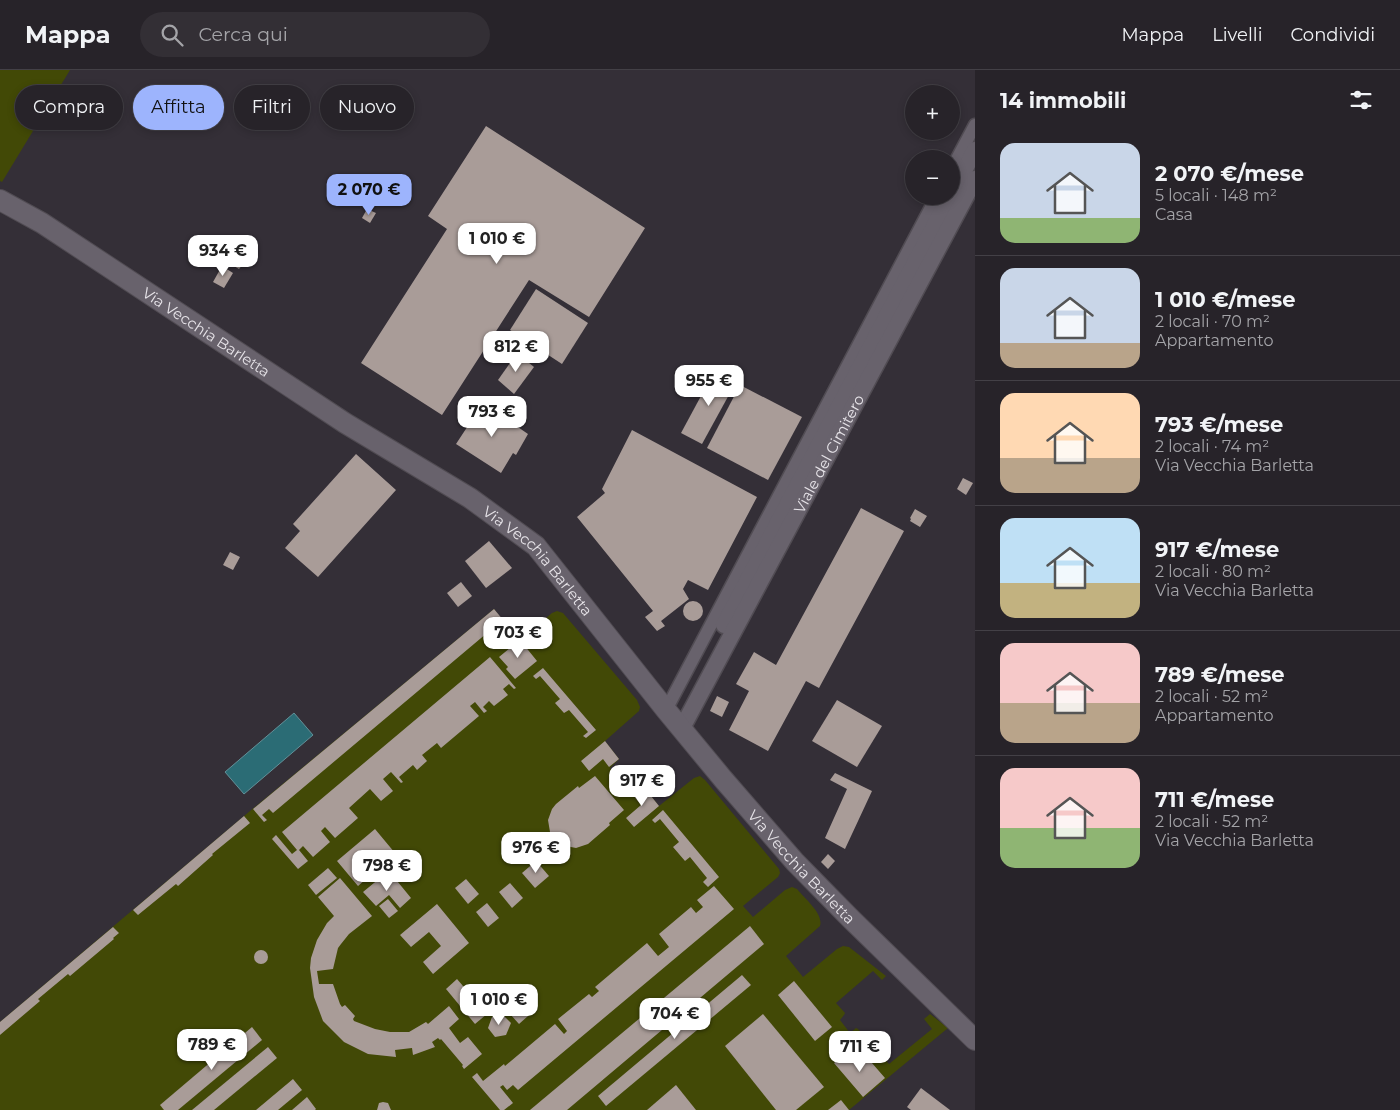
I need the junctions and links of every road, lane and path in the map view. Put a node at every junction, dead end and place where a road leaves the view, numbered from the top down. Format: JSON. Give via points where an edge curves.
{"nodes":[{"id":1,"x":975,"y":125,"type":"edge"},
{"id":2,"x":975,"y":150,"type":"edge"},
{"id":3,"x":960,"y":153,"type":"edge"},
{"id":4,"x":960,"y":178,"type":"edge"},
{"id":5,"x":975,"y":179,"type":"edge"},
{"id":6,"x":0,"y":200,"type":"edge"},
{"id":7,"x":932,"y":205,"type":"edge"},
{"id":8,"x":946,"y":205,"type":"edge"},
{"id":9,"x":674,"y":719,"type":"junction"},
{"id":10,"x":975,"y":1040,"type":"edge"}],
"edges":[{"from":1,"to":3,"type":"street"},
{"from":2,"to":4,"type":"street","name":"Viale del Cimitero"},
{"from":5,"to":9,"type":"street","name":"Viale del Cimitero"},
{"from":6,"to":9,"type":"street","name":"Via Vecchia Barletta","via":[[42,223],[346,423],[470,498],[536,546]]},
{"from":7,"to":9,"type":"street"},
{"from":8,"to":9,"type":"street","name":"Viale del Cimitero"},
{"from":9,"to":10,"type":"street","name":"Via Vecchia Barletta","via":[[795,862]]}]}
